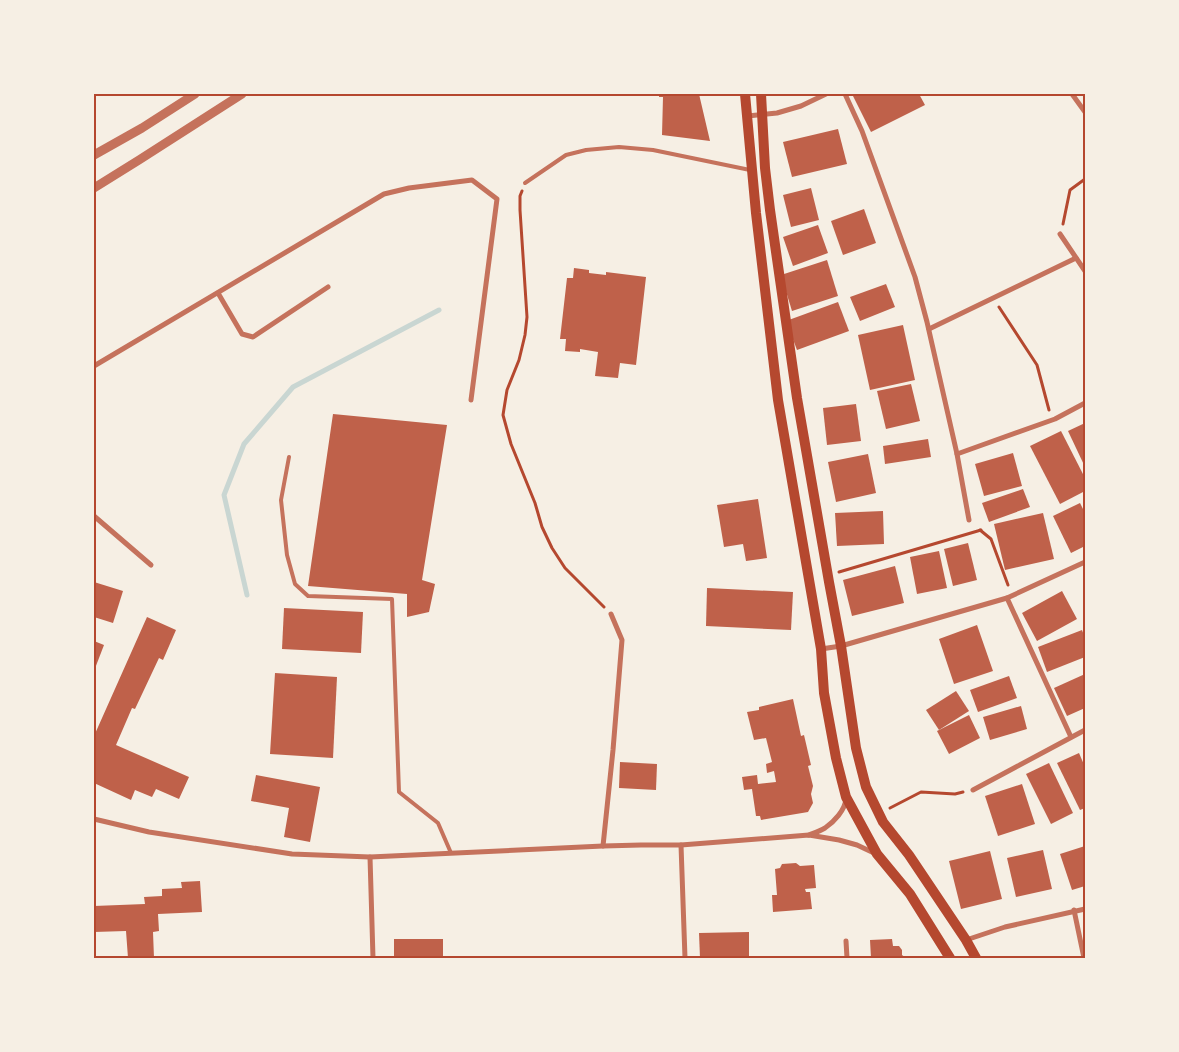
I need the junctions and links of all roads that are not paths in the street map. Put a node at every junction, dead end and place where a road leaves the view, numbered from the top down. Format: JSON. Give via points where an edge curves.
{"nodes":[{"id":1,"x":195,"y":94,"type":"edge"},
{"id":2,"x":242,"y":94,"type":"edge"},
{"id":3,"x":761,"y":94,"type":"edge"},
{"id":4,"x":826,"y":94,"type":"edge"},
{"id":5,"x":845,"y":94,"type":"edge"},
{"id":6,"x":1072,"y":94,"type":"edge"},
{"id":7,"x":745,"y":95,"type":"edge"},
{"id":8,"x":1085,"y":112,"type":"edge"},
{"id":9,"x":762,"y":114,"type":"junction"},
{"id":10,"x":748,"y":116,"type":"junction"},
{"id":11,"x":94,"y":155,"type":"edge"},
{"id":12,"x":752,"y":170,"type":"junction"},
{"id":13,"x":525,"y":183,"type":"road end"},
{"id":14,"x":94,"y":188,"type":"edge"},
{"id":15,"x":1060,"y":234,"type":"road end"},
{"id":16,"x":1076,"y":258,"type":"junction"},
{"id":17,"x":1085,"y":271,"type":"edge"},
{"id":18,"x":328,"y":287,"type":"dead end"},
{"id":19,"x":218,"y":293,"type":"junction"},
{"id":20,"x":929,"y":329,"type":"junction"},
{"id":21,"x":94,"y":366,"type":"edge"},
{"id":22,"x":471,"y":400,"type":"dead end"},
{"id":23,"x":1085,"y":403,"type":"edge"},
{"id":24,"x":957,"y":454,"type":"junction"},
{"id":25,"x":289,"y":457,"type":"dead end"},
{"id":26,"x":94,"y":516,"type":"edge"},
{"id":27,"x":969,"y":520,"type":"road end"},
{"id":28,"x":1085,"y":562,"type":"edge"},
{"id":29,"x":151,"y":565,"type":"dead end"},
{"id":30,"x":1009,"y":596,"type":"junction"},
{"id":31,"x":611,"y":614,"type":"road end"},
{"id":32,"x":841,"y":646,"type":"junction"},
{"id":33,"x":820,"y":649,"type":"junction"},
{"id":34,"x":1085,"y":730,"type":"edge"},
{"id":35,"x":1071,"y":737,"type":"junction"},
{"id":36,"x":973,"y":790,"type":"road end"},
{"id":37,"x":846,"y":797,"type":"junction"},
{"id":38,"x":94,"y":819,"type":"edge"},
{"id":39,"x":809,"y":836,"type":"junction"},
{"id":40,"x":681,"y":845,"type":"junction"},
{"id":41,"x":603,"y":846,"type":"junction"},
{"id":42,"x":451,"y":853,"type":"junction"},
{"id":43,"x":878,"y":854,"type":"junction"},
{"id":44,"x":370,"y":857,"type":"junction"},
{"id":45,"x":1085,"y":909,"type":"edge"},
{"id":46,"x":1074,"y":910,"type":"junction"},
{"id":47,"x":966,"y":940,"type":"junction"},
{"id":48,"x":846,"y":941,"type":"dead end"},
{"id":49,"x":373,"y":958,"type":"edge"},
{"id":50,"x":684,"y":958,"type":"edge"},
{"id":51,"x":847,"y":958,"type":"edge"},
{"id":52,"x":950,"y":958,"type":"edge"},
{"id":53,"x":976,"y":958,"type":"edge"},
{"id":54,"x":1084,"y":958,"type":"edge"}],
"edges":[{"from":1,"to":11,"type":"street"},
{"from":2,"to":14,"type":"street"},
{"from":3,"to":9,"type":"main road"},
{"from":4,"to":9,"type":"street","via":[[801,106]]},
{"from":5,"to":20,"type":"street","via":[[862,131],[915,277]]},
{"from":6,"to":8,"type":"street"},
{"from":7,"to":10,"type":"main road"},
{"from":9,"to":10,"type":"street"},
{"from":9,"to":32,"type":"main road","via":[[770,210],[797,398]]},
{"from":10,"to":12,"type":"main road"},
{"from":12,"to":13,"type":"lane","via":[[653,150],[619,147],[566,155]]},
{"from":12,"to":33,"type":"main road","via":[[778,400]]},
{"from":15,"to":16,"type":"street"},
{"from":16,"to":17,"type":"street"},
{"from":16,"to":20,"type":"street"},
{"from":18,"to":19,"type":"street","via":[[253,337],[242,334]]},
{"from":19,"to":21,"type":"street"},
{"from":19,"to":22,"type":"street","via":[[384,194],[472,180],[497,199]]},
{"from":20,"to":24,"type":"street"},
{"from":23,"to":24,"type":"street","via":[[1052,420]]},
{"from":24,"to":27,"type":"street"},
{"from":25,"to":42,"type":"lane","via":[[281,500],[287,555],[295,584],[308,596],[392,599],[399,792],[438,823]]},
{"from":26,"to":29,"type":"street"},
{"from":28,"to":30,"type":"street"},
{"from":30,"to":32,"type":"street"},
{"from":30,"to":35,"type":"street"},
{"from":31,"to":41,"type":"street","via":[[622,640]]},
{"from":32,"to":33,"type":"street"},
{"from":32,"to":47,"type":"main road","via":[[856,748],[866,787],[883,822]]},
{"from":33,"to":37,"type":"main road","via":[[830,729]]},
{"from":34,"to":35,"type":"street"},
{"from":35,"to":36,"type":"street"},
{"from":37,"to":39,"type":"street","via":[[845,805],[836,818]]},
{"from":37,"to":43,"type":"main road"},
{"from":38,"to":44,"type":"street","via":[[149,832],[292,854]]},
{"from":39,"to":40,"type":"street"},
{"from":39,"to":43,"type":"street","via":[[839,840]]},
{"from":40,"to":41,"type":"street"},
{"from":40,"to":50,"type":"street"},
{"from":41,"to":42,"type":"street"},
{"from":42,"to":44,"type":"street"},
{"from":43,"to":52,"type":"main road","via":[[910,894]]},
{"from":44,"to":49,"type":"street"},
{"from":45,"to":46,"type":"street"},
{"from":46,"to":47,"type":"street"},
{"from":46,"to":54,"type":"street"},
{"from":47,"to":53,"type":"main road"},
{"from":48,"to":51,"type":"street"}]}
